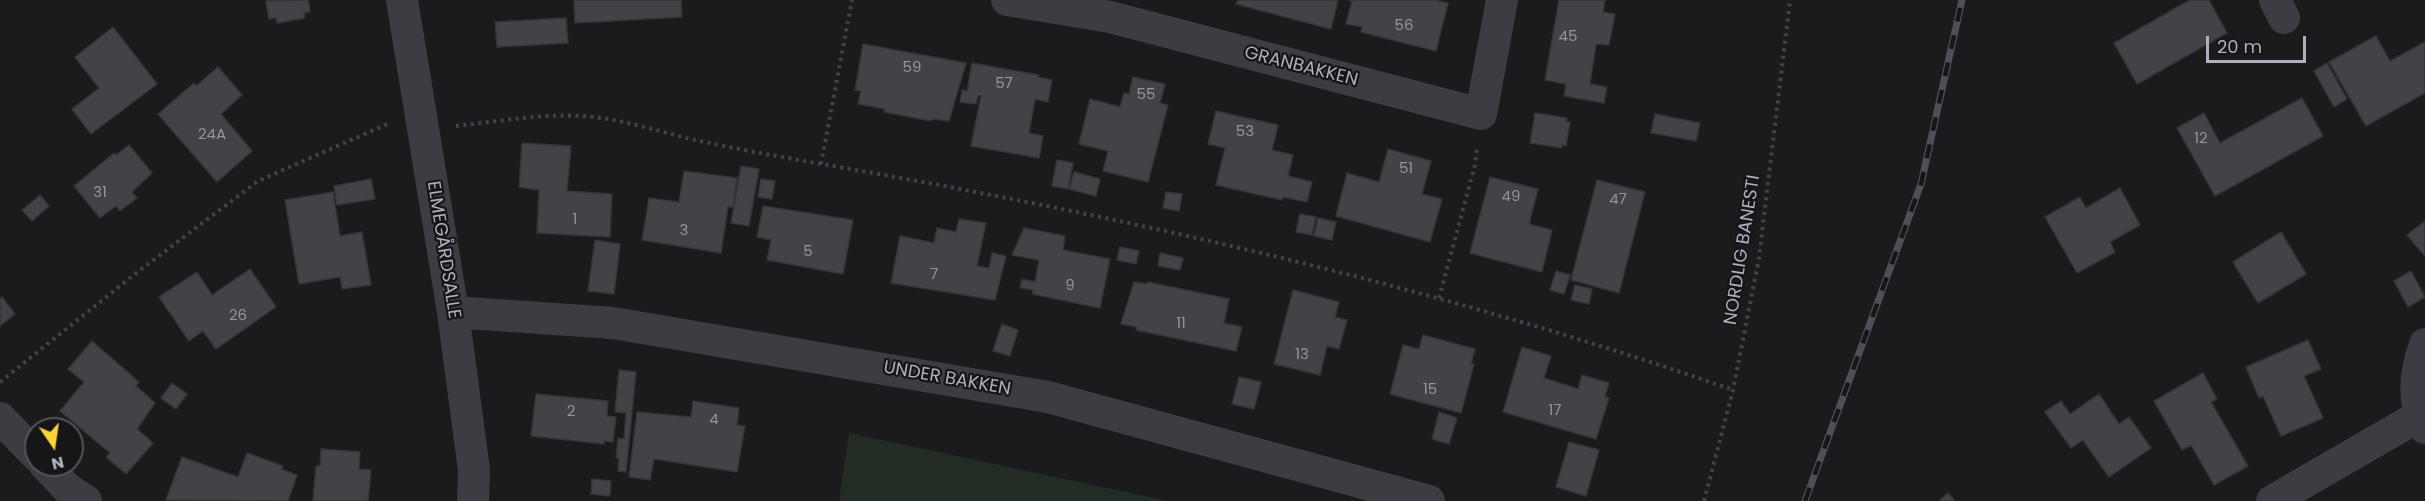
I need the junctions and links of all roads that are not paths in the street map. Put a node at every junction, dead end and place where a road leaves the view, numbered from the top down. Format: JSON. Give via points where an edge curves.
{"nodes":[{"id":1,"x":402,"y":0,"type":"edge"},
{"id":2,"x":1007,"y":0,"type":"edge"},
{"id":3,"x":1502,"y":0,"type":"edge"},
{"id":4,"x":453,"y":312,"type":"junction"},
{"id":5,"x":2425,"y":344,"type":"edge"},
{"id":6,"x":0,"y":418,"type":"edge"},
{"id":7,"x":2422,"y":422,"type":"edge"},
{"id":8,"x":24,"y":443,"type":"edge"},
{"id":9,"x":57,"y":477,"type":"edge"},
{"id":10,"x":86,"y":501,"type":"edge"},
{"id":11,"x":473,"y":501,"type":"edge"},
{"id":12,"x":1430,"y":501,"type":"edge"},
{"id":13,"x":2272,"y":501,"type":"edge"}],
"edges":[{"from":1,"to":4,"type":"street","name":"ELMEGÅRDSALLE"},
{"from":2,"to":3,"type":"street","name":"GRANBAKKEN","via":[[1110,17],[1481,114]]},
{"from":4,"to":11,"type":"street","name":"ELMEGÅRDSALLE","via":[[474,470]]},
{"from":4,"to":12,"type":"street","name":"UNDER BAKKEN","via":[[613,323],[1048,397]]},
{"from":5,"to":7,"type":"street","via":[[2415,380]]},
{"from":6,"to":8,"type":"street"},
{"from":7,"to":13,"type":"street"},
{"from":9,"to":10,"type":"street"}]}
